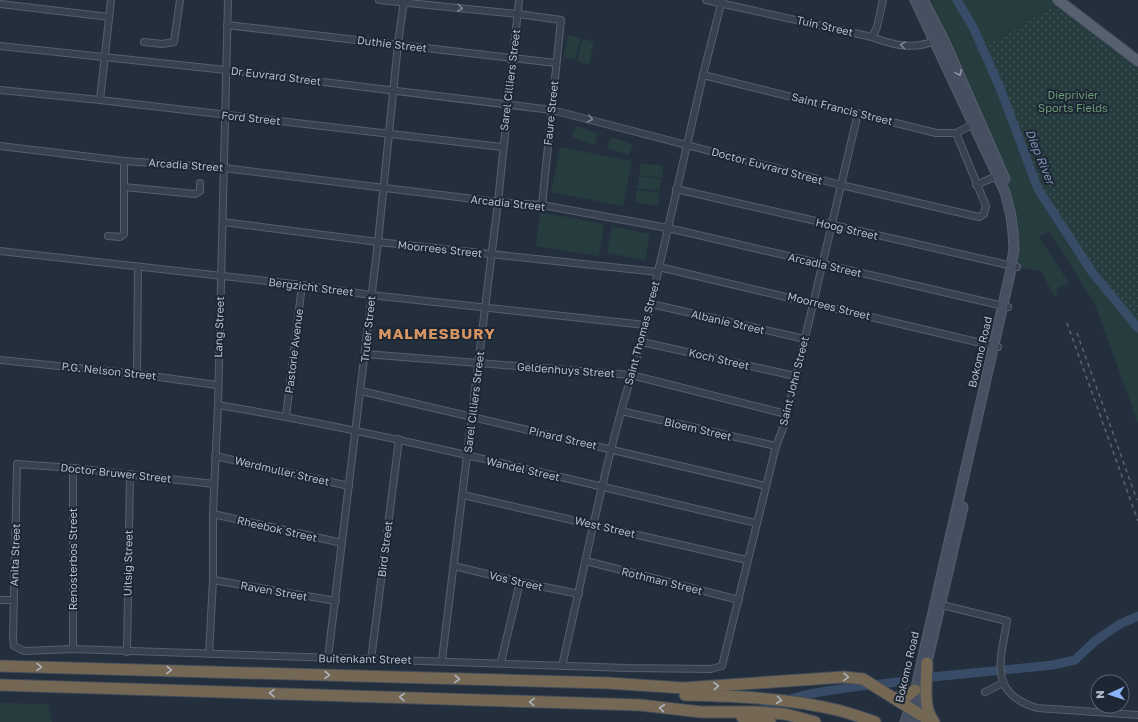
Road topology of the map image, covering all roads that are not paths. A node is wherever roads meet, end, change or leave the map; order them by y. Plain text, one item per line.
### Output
1 (111, 0) edge
2 (180, 0) edge
3 (228, 0) edge
4 (380, 0) edge
5 (519, 0) edge
6 (706, 0) edge
7 (883, 0) edge
8 (914, 0) edge
9 (923, 0) edge
10 (1058, 0) edge
11 (404, 1) edge
12 (722, 1) edge
13 (0, 4) edge
14 (518, 14) junction
15 (109, 17) junction
16 (227, 25) junction
17 (877, 27) junction
18 (872, 37) junction
19 (943, 38) junction
20 (934, 41) junction
21 (144, 42) dead end
22 (885, 42) junction
23 (398, 44) junction
24 (0, 46) edge
25 (104, 58) junction
26 (513, 58) junction
27 (1138, 62) edge
28 (556, 63) junction
29 (226, 70) junction
30 (703, 75) junction
31 (0, 90) edge
32 (394, 90) junction
33 (100, 100) junction
34 (508, 104) junction
35 (552, 110) junction
36 (858, 113) junction
37 (224, 115) junction
38 (977, 123) junction
39 (390, 133) junction
40 (956, 133) junction
41 (687, 145) junction
42 (0, 146) edge
43 (502, 147) junction
44 (124, 161) junction
45 (224, 168) junction
46 (1000, 175) junction
47 (200, 184) dead end
48 (976, 184) junction
49 (841, 185) junction
50 (124, 187) junction
51 (384, 188) junction
52 (676, 189) junction
53 (498, 202) junction
54 (542, 205) junction
55 (223, 222) junction
56 (831, 226) junction
57 (668, 228) junction
58 (108, 236) dead end
59 (378, 242) junction
60 (0, 251) edge
61 (490, 255) junction
62 (823, 264) junction
63 (138, 267) junction
64 (1014, 267) junction
65 (659, 270) junction
66 (220, 277) junction
67 (302, 285) junction
68 (371, 295) junction
69 (814, 302) junction
70 (651, 304) junction
71 (1005, 306) junction
72 (484, 308) junction
73 (645, 325) junction
74 (804, 339) junction
75 (642, 342) junction
76 (996, 347) junction
77 (365, 354) junction
78 (0, 360) edge
79 (479, 364) junction
80 (137, 374) junction
81 (631, 376) junction
82 (795, 376) junction
83 (218, 385) junction
84 (361, 391) junction
85 (218, 405) junction
86 (621, 411) junction
87 (786, 414) junction
88 (286, 416) junction
89 (472, 418) junction
90 (356, 430) junction
91 (399, 439) junction
92 (776, 446) junction
93 (612, 449) junction
94 (215, 456) junction
95 (467, 456) junction
96 (17, 464) joint
97 (73, 468) junction
98 (130, 474) junction
99 (214, 484) junction
100 (349, 486) junction
101 (766, 486) junction
102 (603, 488) junction
103 (463, 495) junction
104 (213, 514) junction
105 (756, 523) junction
106 (594, 524) junction
107 (342, 543) junction
108 (747, 560) junction
109 (586, 561) junction
110 (454, 566) junction
111 (213, 580) junction
112 (520, 582) junction
113 (579, 594) junction
114 (0, 600) edge
115 (14, 600) junction
116 (739, 600) junction
117 (336, 601) junction
118 (938, 604) junction
119 (14, 646) joint
120 (73, 649) junction
121 (127, 652) junction
122 (208, 654) junction
123 (328, 658) junction
124 (371, 660) junction
125 (442, 660) junction
126 (501, 662) junction
127 (927, 663) junction
128 (0, 666) edge
129 (562, 666) junction
130 (717, 668) joint
131 (1003, 683) junction
132 (607, 684) junction
133 (0, 685) edge
134 (915, 690) junction
135 (985, 692) dead end
136 (890, 695) junction
137 (718, 712) junction
138 (914, 714) edge
139 (1138, 715) edge
140 (770, 722) edge
141 (815, 722) edge
142 (875, 722) edge
143 (905, 722) edge
144 (933, 722) edge

1 - 15 street
2 - 21 street
3 - 16 street, Lang Street
4 - 11 street
5 - 14 street, Sarel Cilliers Street
6 - 12 street, Tuin Street
7 - 17 street
8 - 20 main road, Bokomo Road
9 - 19 main road, Bokomo Road
10 - 27 main road
11 -> 14 street
11 - 23 street, Truter Street
12 - 18 street, Tuin Street
12 - 30 street, Saint Thomas Street
13 - 15 street
14 - 26 street, Sarel Cilliers Street
14 - 28 street, Faure Street
15 - 25 street
16 - 23 street, Duthie Street
16 - 29 street, Lang Street
17 - 18 street
17 - 22 street
18 - 22 street, Tuin Street
19 - 20 street, Tuin Street
19 -> 38 main road, Bokomo Road
20 -> 22 street, Tuin Street
20 - 38 main road, Bokomo Road
23 - 26 street, Duthie Street
23 - 32 street, Truter Street
24 - 25 street, Dr Euvrard Street
25 - 29 street, Dr Euvrard Street
25 - 33 street
26 - 28 street, Duthie Street
26 - 34 street, Sarel Cilliers Street
28 - 35 street, Faure Street
29 - 32 street, Dr Euvrard Street
29 - 37 street, Lang Street
30 - 36 street, Saint Francis Street
30 - 41 street, Saint Thomas Street
31 - 33 street, Ford Street
32 - 34 street, Dr Euvrard Street
32 - 39 street, Truter Street
33 - 37 street, Ford Street
34 - 35 street, Dr Euvrard Street
34 - 43 street, Sarel Cilliers Street
35 -> 41 street, Doctor Euvrard Street
35 - 54 street, Faure Street
36 - 40 street, Saint Francis Street
36 - 49 street, Saint John Street
37 - 39 street, Ford Street
37 - 45 street, Lang Street
38 - 40 street, Saint Francis Street
38 - 46 main road, Bokomo Road
39 - 43 street, Ford Street
39 - 51 street, Truter Street
40 - 48 street
41 - 49 street, Doctor Euvrard Street
41 - 52 street, Saint Thomas Street
42 - 44 street, Arcadia Street
43 - 53 street, Sarel Cilliers Street
44 - 45 street, Arcadia Street
44 - 50 street
45 - 51 street, Arcadia Street
45 - 55 street, Lang Street
46 - 48 street
46 - 64 main road, Bokomo Road
47 - 50 street
48 - 49 street, Doctor Euvrard Street
49 - 56 street, Saint John Street
50 - 58 street
51 - 53 street, Arcadia Street
51 - 59 street, Truter Street
52 - 56 street, Hoog Street
52 - 57 street, Saint Thomas Street
53 - 54 street, Arcadia Street
53 - 61 street, Sarel Cilliers Street
54 - 57 street, Arcadia Street
55 - 59 street, Moorrees Street
55 - 66 street, Lang Street
56 - 62 street, Saint John Street
56 - 64 street, Hoog Street
57 - 62 street, Arcadia Street
57 - 65 street, Saint Thomas Street
59 - 61 street, Moorrees Street
59 - 68 street, Truter Street
60 - 63 street, Bergzicht Street
61 - 65 street, Moorrees Street
61 - 72 street, Sarel Cilliers Street
62 - 69 street, Saint John Street
62 - 71 street, Arcadia Street
63 - 66 street, Bergzicht Street
63 - 80 street
64 - 71 main road, Bokomo Road
65 - 69 street, Moorrees Street
65 - 70 street, Saint Thomas Street
66 - 67 street, Bergzicht Street
66 - 83 street, Lang Street
67 - 68 street, Bergzicht Street
67 - 88 street, Pastorie Avenue
68 - 72 street, Bergzicht Street
68 - 77 street, Truter Street
69 - 74 street, Saint John Street
69 - 76 street, Moorrees Street
70 - 73 street, Saint Thomas Street
70 - 74 street, Albanie Street
71 - 76 main road, Bokomo Road
72 - 73 street, Bergzicht Street
72 - 79 street, Sarel Cilliers Street
73 - 75 street, Saint Thomas Street
74 - 82 street, Saint John Street
75 - 81 street, Saint Thomas Street
75 - 82 street, Koch Street
76 - 118 main road, Bokomo Road
77 - 79 street, Geldenhuys Street
77 - 84 street, Truter Street
78 - 80 street, P.G. Nelson Street
79 - 81 street, Geldenhuys Street
79 - 89 street, Sarel Cilliers Street
80 - 83 street, P.G. Nelson Street
81 - 86 street, Saint Thomas Street
81 - 87 street, Geldenhuys Street
82 - 87 street, Saint John Street
83 - 85 street, Lang Street
84 - 89 street, Pinard Street
84 - 90 street, Truter Street
85 - 88 street, Wandel Street
85 - 94 street, Lang Street
86 - 92 street, Bloem Street
86 - 93 street, Saint Thomas Street
87 - 92 street, Saint John Street
88 - 90 street, Wandel Street
89 - 93 street, Pinard Street
89 - 95 street, Sarel Cilliers Street
90 - 91 street, Wandel Street
90 - 100 street, Truter Street
91 - 95 street, Wandel Street
91 - 124 street, Bird Street
92 - 101 street, Saint John Street
93 - 101 street, Pinard Street
93 - 102 street, Saint Thomas Street
94 - 99 street, Lang Street
94 - 100 street, Werdmuller Street
95 - 102 street, Wandel Street
95 - 103 street, Sarel Cilliers Street
96 - 97 street, Doctor Bruwer Street
96 - 115 street, Anita Street
97 - 98 street, Doctor Bruwer Street
97 - 120 street, Renosterbos Street
98 - 99 street, Doctor Bruwer Street
98 - 121 street, Uitsig Street
99 - 104 street, Lang Street
100 - 107 street, Truter Street
101 - 105 street, Saint John Street
102 - 105 street, Wandel Street
102 - 106 street, Saint Thomas Street
103 - 106 street, West Street
103 - 110 street, Sarel Cilliers Street
104 - 107 street, Rheebok Street
104 - 111 street, Lang Street
105 - 108 street, Saint John Street
106 - 108 street, West Street
106 - 109 street, Saint Thomas Street
107 - 117 street, Truter Street
108 - 116 street, Saint John Street
109 - 113 street, Saint Thomas Street
109 - 116 street, Rothman Street
110 - 112 street, Vos Street
110 - 125 street, Sarel Cilliers Street
111 - 117 street, Raven Street
111 - 122 street, Lang Street
112 - 113 street, Vos Street
112 - 126 street
113 - 129 street, Saint Thomas Street
114 - 115 street
115 - 119 street, Anita Street
116 - 130 street, Saint John Street
117 - 123 street, Truter Street
118 - 127 main road, Bokomo Road
118 - 131 street
118 - 134 main road, Bokomo Road
119 - 120 street, Buitenkant Street
120 - 121 street, Buitenkant Street
121 - 122 street, Buitenkant Street
122 - 123 street, Buitenkant Street
123 - 124 street, Buitenkant Street
124 - 125 street, Buitenkant Street
125 - 126 street, Buitenkant Street
126 - 129 street, Buitenkant Street
127 - 138 main road, Bokomo Road
127 - 144 highway
128 -> 132 highway
129 - 130 street, Buitenkant Street
131 - 135 street
131 - 139 street
132 -> 136 highway
132 -> 142 highway
137 -> 133 highway
134 - 136 highway
134 - 138 main road, Bokomo Road
136 - 138 highway
137 - 140 highway
137 - 141 highway
138 - 143 main road, Bokomo Road
138 - 144 highway

